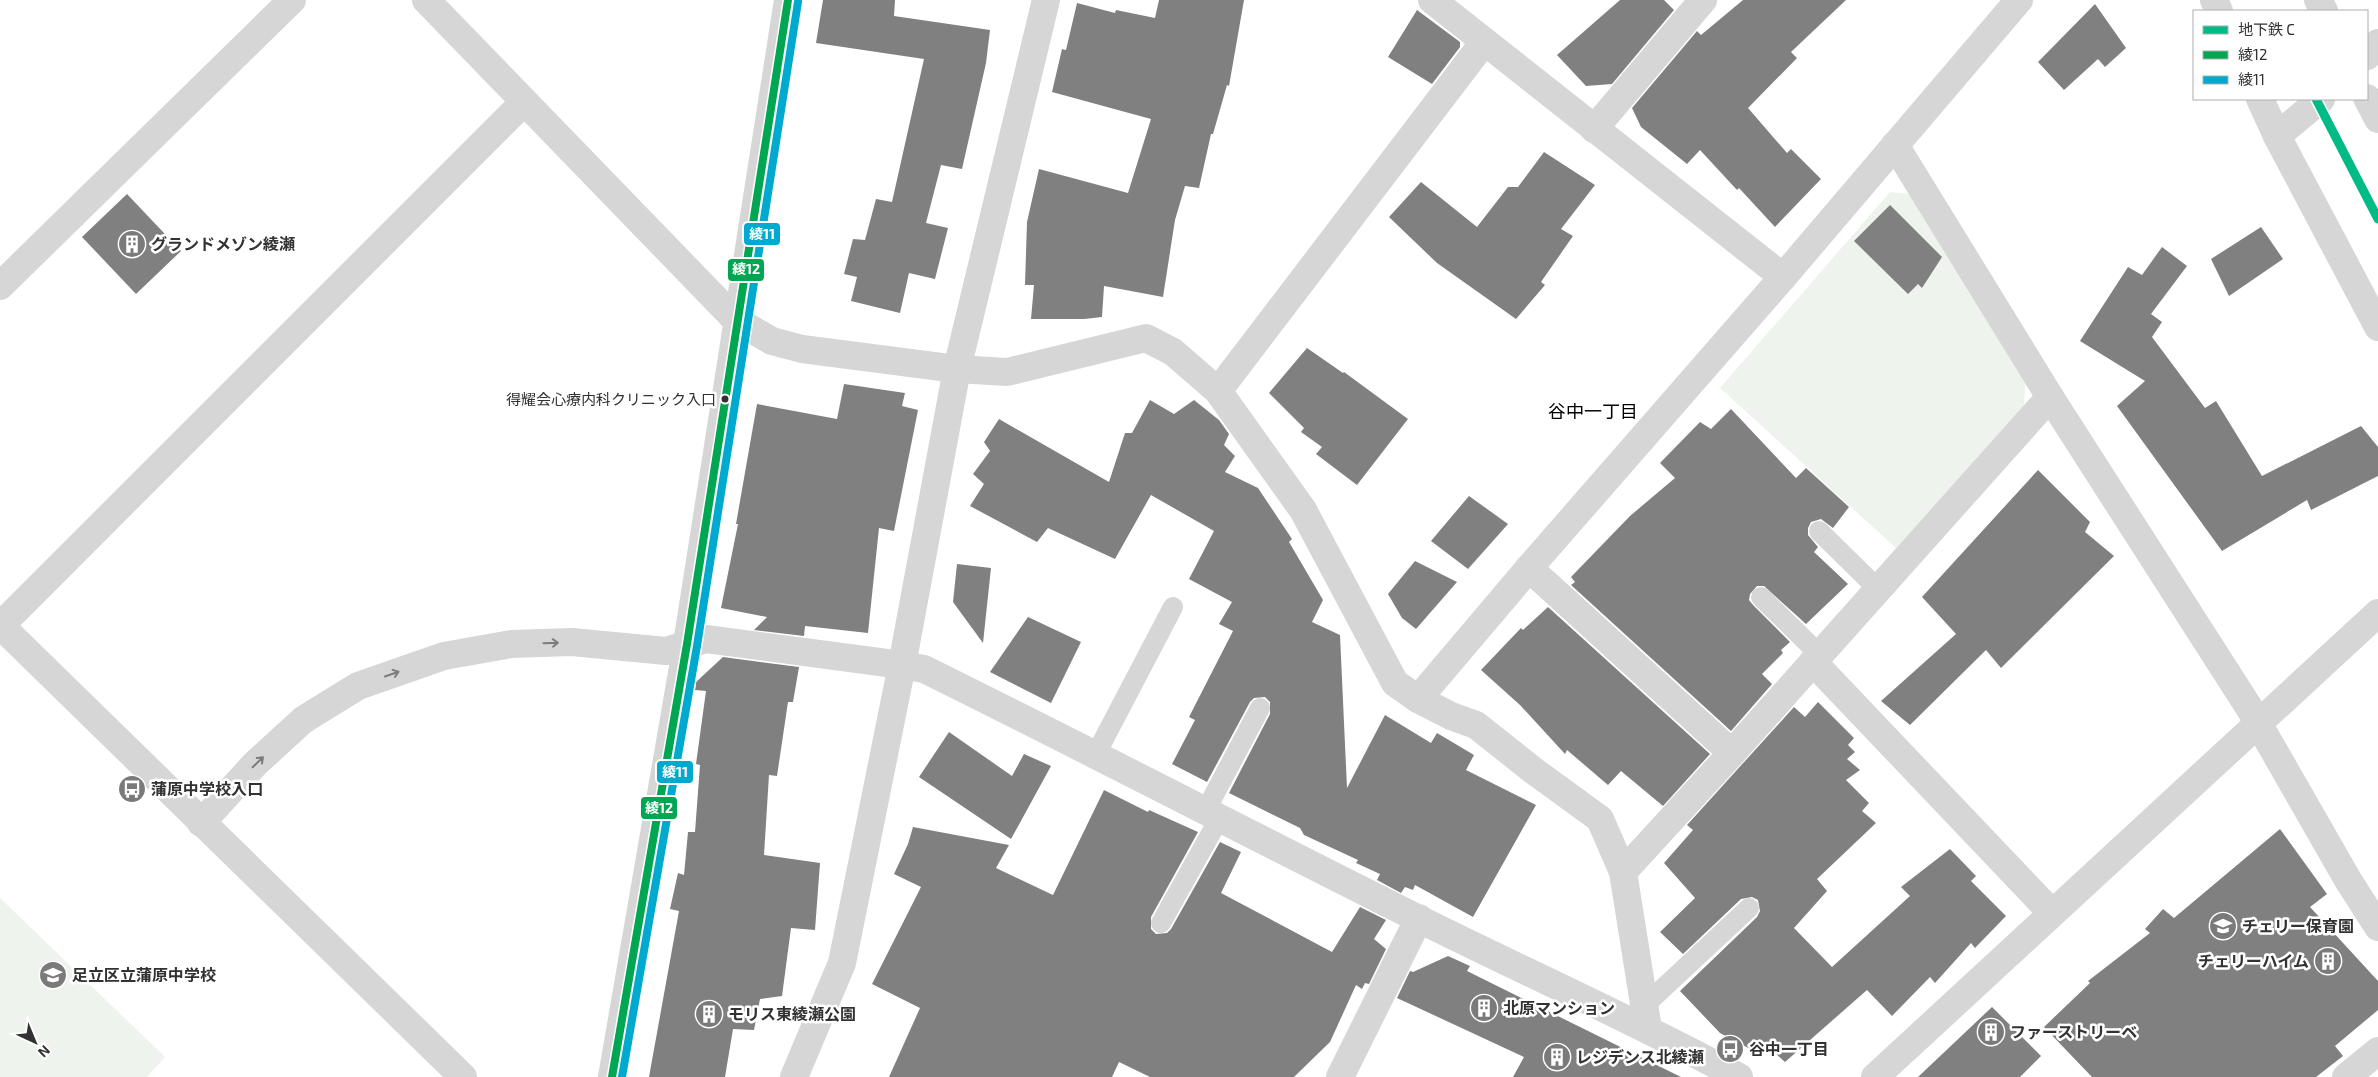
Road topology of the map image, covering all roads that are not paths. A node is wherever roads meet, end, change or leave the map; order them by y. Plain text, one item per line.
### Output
1 (292, 0) edge
2 (426, 0) edge
3 (788, 0) edge
4 (1046, 0) edge
5 (1432, 0) edge
6 (2015, 1) edge
7 (1699, 2) edge
8 (1484, 42) junction
9 (2378, 44) edge
10 (2368, 55) edge
11 (2260, 100) edge
12 (2320, 100) edge
13 (2368, 100) edge
14 (524, 102) junction
15 (2378, 119) edge
16 (1594, 129) junction
17 (2277, 136) junction
18 (1896, 145) junction
19 (1783, 277) junction
20 (0, 286) edge
21 (737, 321) junction
22 (2378, 327) edge
23 (957, 369) junction
24 (1218, 391) junction
25 (2050, 397) junction
26 (1819, 531) dead end
27 (1529, 568) junction
28 (1878, 589) junction
29 (1761, 597) dead end
30 (1173, 607) dead end
31 (2378, 613) edge
32 (0, 626) edge
33 (687, 644) junction
34 (1817, 659) junction
35 (902, 665) junction
36 (1418, 699) junction
37 (1260, 708) dead end
38 (2258, 722) junction
39 (1732, 753) junction
40 (1096, 754) junction
41 (1213, 814) junction
42 (200, 823) junction
43 (1623, 872) junction
44 (1749, 908) dead end
45 (2052, 913) junction
46 (1418, 918) junction
47 (1161, 923) dead end
48 (2378, 927) edge
49 (1646, 1018) junction
50 (2378, 1051) edge
51 (463, 1077) edge
52 (612, 1077) edge
53 (794, 1077) edge
54 (1340, 1077) edge
55 (1739, 1077) edge
56 (1875, 1077) edge
57 (2346, 1077) edge

1 - 20 street
2 - 14 street
3 - 21 street
4 - 23 street
5 - 8 street
6 - 18 street
7 - 16 street
8 - 16 street
8 - 24 street
9 - 10 street
11 - 17 street
12 - 17 street
13 - 15 street
14 - 21 street
14 - 32 street
16 - 19 street
17 - 22 street
18 - 19 street
18 - 25 street
19 - 27 street
21 - 23 street
21 - 33 street
23 - 24 street
23 - 35 street
24 - 36 street
25 - 28 street
25 - 38 street
26 - 28 lane
27 - 36 street
27 - 39 street
28 - 34 street
29 - 34 lane
30 - 40 lane
31 - 38 street
32 - 42 street
33 - 35 street
42 -> 33 street
33 - 52 street
34 - 39 street
34 - 45 street
35 - 40 street
35 - 53 street
36 - 43 street
37 - 41 lane
38 - 45 street
38 - 48 street
39 - 43 street
40 - 41 street
41 - 46 street
41 - 47 lane
42 - 51 street
43 - 49 street
44 - 49 lane
45 - 56 street
46 - 49 street
46 - 54 street
49 - 55 street
50 - 57 street

